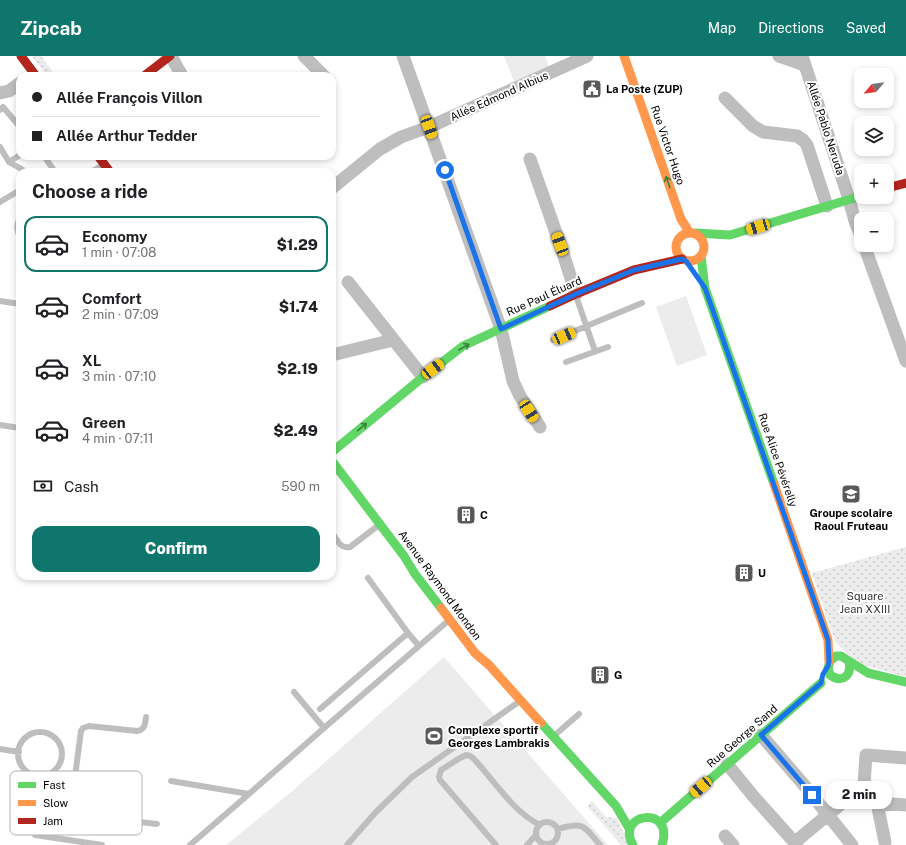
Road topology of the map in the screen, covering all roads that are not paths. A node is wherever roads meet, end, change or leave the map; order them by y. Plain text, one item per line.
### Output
1 (21, 56) edge
2 (170, 56) edge
3 (304, 56) edge
4 (404, 56) edge
5 (586, 56) edge
6 (624, 56) edge
7 (779, 56) edge
8 (804, 61) edge
9 (31, 72) edge
10 (149, 72) edge
11 (180, 72) edge
12 (320, 72) edge
13 (16, 86) edge
14 (0, 93) edge
15 (725, 98) dead end
16 (0, 110) edge
17 (16, 122) edge
18 (429, 127) junction
19 (0, 148) edge
20 (16, 158) edge
21 (530, 159) dead end
22 (101, 160) edge
23 (9, 162) junction
24 (104, 164) junction
25 (20, 168) edge
26 (98, 168) edge
27 (107, 168) edge
28 (906, 182) edge
29 (336, 185) edge
30 (894, 186) edge
31 (16, 192) edge
32 (854, 195) edge
33 (854, 198) edge
34 (0, 202) edge
35 (827, 206) junction
36 (692, 233) junction
37 (730, 235) junction
38 (867, 252) edge
39 (702, 254) junction
40 (684, 260) junction
41 (348, 282) dead end
42 (705, 288) junction
43 (576, 294) junction
44 (0, 301) edge
45 (16, 303) edge
46 (642, 303) dead end
47 (586, 326) junction
48 (501, 329) junction
49 (901, 330) edge
50 (393, 340) junction
51 (553, 340) dead end
52 (608, 347) dead end
53 (595, 351) junction
54 (336, 354) edge
55 (906, 361) edge
56 (566, 362) dead end
57 (423, 377) junction
58 (0, 425) edge
59 (16, 427) edge
60 (540, 427) dead end
61 (336, 449) edge
62 (336, 466) edge
63 (380, 524) junction
64 (336, 538) edge
65 (368, 578) dead end
66 (449, 620) junction
67 (408, 633) junction
68 (828, 640) junction
69 (419, 646) junction
70 (845, 658) junction
71 (828, 664) junction
72 (868, 672) junction
73 (842, 678) junction
74 (906, 682) edge
75 (821, 683) junction
76 (294, 692) dead end
77 (521, 700) junction
78 (320, 709) dead end
79 (579, 714) dead end
80 (146, 717) dead end
81 (324, 728) junction
82 (761, 735) junction
83 (553, 736) junction
84 (0, 749) edge
85 (18, 752) junction
86 (906, 758) edge
87 (727, 764) junction
88 (27, 771) edge
89 (54, 771) edge
90 (75, 771) edge
91 (171, 781) dead end
92 (864, 785) junction
93 (248, 794) junction
94 (877, 803) junction
95 (906, 805) edge
96 (616, 806) junction
97 (828, 815) junction
98 (641, 818) junction
99 (142, 822) edge
100 (660, 823) junction
101 (157, 824) dead end
102 (540, 825) junction
103 (558, 829) junction
104 (630, 830) junction
105 (41, 835) edge
106 (536, 835) junction
107 (885, 842) dead end
108 (796, 844) edge
109 (102, 845) edge
110 (190, 845) edge
111 (347, 845) edge
112 (496, 845) edge
113 (527, 845) edge
114 (547, 845) edge
115 (600, 845) edge
116 (633, 845) edge
117 (662, 845) edge
118 (852, 845) edge

1 - 9 street
2 - 10 street
2 - 11 street
3 - 12 street
4 - 18 street
5 - 18 street, Allée Edmond Albius
36 -> 6 street, Rue Victor Hugo
7 - 8 street
8 - 32 street, Allée Pablo Neruda
13 - 14 street
15 - 35 street
16 - 17 lane
18 - 29 street, Allée Edmond Albius
18 - 48 street
19 - 23 lane
20 - 23 lane
21 - 43 street
22 - 24 street
23 - 25 lane
24 - 26 lane
24 - 27 street
28 - 30 street
31 - 34 lane
33 - 35 street
35 - 37 street
36 - 37 street
36 - 39 street
36 - 40 street
37 - 39 street
38 - 49 street
39 - 40 street
39 - 42 street, Rue Alice Pévérelly
40 - 42 street, Rue Alice Pévérelly
40 - 43 street, Rue Paul Éluard
41 - 50 street
42 - 68 street, Rue Alice Pévérelly
43 - 47 lane
43 - 48 street, Rue Paul Éluard
44 - 45 lane
46 - 47 lane
47 - 51 lane
47 - 53 lane
57 -> 48 street, Rue Paul Éluard
48 - 60 street
49 - 55 street
50 - 54 street
50 - 57 street
52 - 53 lane
53 - 56 lane
61 -> 57 street, Rue Paul Éluard
58 - 59 lane
62 - 63 street, Avenue Raymond Mondon
63 - 64 lane
63 - 66 street, Avenue Raymond Mondon
65 - 67 lane
66 - 69 lane
66 - 77 street, Avenue Raymond Mondon
67 - 69 lane
67 - 78 lane
68 - 70 street, Rue Alice Pévérelly
68 - 71 street, Rue Alice Pévérelly
69 - 81 lane
70 - 71 street
70 - 72 street
70 - 73 street
71 - 73 street
71 - 75 street
72 - 73 street
72 - 74 street
73 - 75 street
75 - 82 street, Rue George Sand
76 - 81 lane
77 - 83 street, Avenue Raymond Mondon
77 - 111 lane
79 - 83 lane
80 - 90 lane
81 - 93 lane
82 - 87 street, Rue George Sand
82 - 97 street
83 - 96 street, Avenue Raymond Mondon
84 - 85 lane
85 - 88 lane
85 - 89 lane
86 - 92 street
87 - 100 street, Rue George Sand
87 - 108 street
91 - 93 lane
92 - 94 street
92 - 97 street
93 - 110 lane
94 - 95 street
94 - 107 street
96 - 98 street, Avenue Raymond Mondon
96 - 104 street, Avenue Raymond Mondon
97 - 108 street
97 - 118 street
98 - 100 street, Avenue Raymond Mondon
98 - 104 street
99 - 101 lane
100 - 117 street
102 - 103 lane
102 - 106 lane
102 - 112 lane
103 - 114 lane
103 - 115 lane
104 - 116 street, Avenue Raymond Mondon
105 - 109 lane
106 - 113 lane
106 - 114 lane

